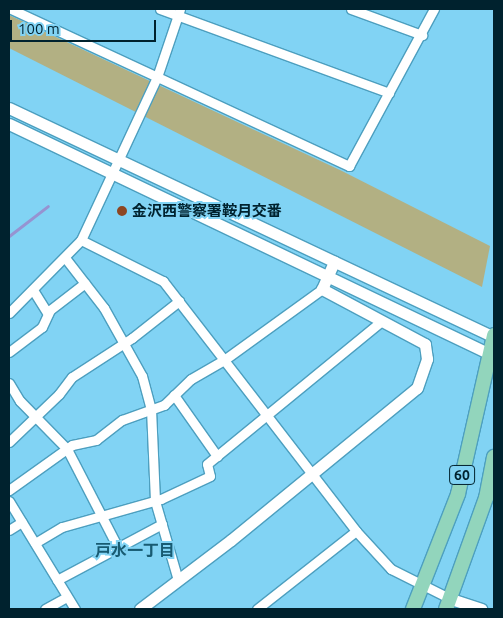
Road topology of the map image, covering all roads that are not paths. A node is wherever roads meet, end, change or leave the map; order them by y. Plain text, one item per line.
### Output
1 (11, 9) edge
2 (160, 9) edge
3 (351, 9) edge
4 (434, 9) edge
5 (179, 13) edge
6 (422, 35) junction
7 (157, 78) junction
8 (389, 93) junction
9 (9, 108) edge
10 (12, 129) edge
11 (119, 160) junction
12 (113, 174) junction
13 (81, 240) junction
14 (66, 259) junction
15 (334, 262) junction
16 (328, 275) junction
17 (85, 283) junction
18 (322, 289) junction
19 (33, 290) junction
20 (179, 301) junction
21 (9, 312) edge
22 (48, 314) junction
23 (382, 321) junction
24 (494, 337) edge
25 (124, 343) junction
26 (9, 352) edge
27 (492, 355) edge
28 (224, 360) junction
29 (9, 384) edge
30 (174, 395) junction
31 (151, 409) junction
32 (266, 416) junction
33 (35, 417) junction
34 (9, 442) edge
35 (67, 449) junction
36 (217, 456) junction
37 (494, 457) edge
38 (311, 473) junction
39 (9, 490) edge
40 (9, 501) edge
41 (155, 501) junction
42 (101, 515) junction
43 (22, 522) junction
44 (162, 524) junction
45 (9, 530) edge
46 (356, 531) junction
47 (35, 542) junction
48 (117, 546) junction
49 (57, 580) junction
50 (178, 580) junction
51 (424, 588) junction
52 (67, 597) junction
53 (448, 604) edge
54 (268, 606) edge
55 (46, 609) edge
56 (75, 609) edge
57 (140, 609) edge
58 (256, 609) edge
59 (413, 609) edge
60 (481, 609) edge

1 - 7 street
2 - 5 street
3 - 6 street
4 - 6 street
5 - 7 street
5 - 8 street
6 - 8 street
7 - 8 street
7 - 11 street
9 - 11 street
10 - 12 street
11 - 12 street
11 - 15 street
12 - 13 street
12 - 16 street
13 - 14 street
13 - 20 street
14 - 17 street
14 - 19 street
15 - 16 street
15 - 24 street
16 - 18 street
16 - 27 street
17 - 22 street
17 - 25 street
18 - 23 street
18 - 28 street
19 - 21 street
19 - 22 street
20 - 25 street
20 - 28 street
22 - 26 street
23 - 32 street
23 - 38 street
24 - 27 main road, 60
25 - 31 street
25 - 33 street
27 - 51 main road, 60
28 - 30 street
28 - 32 street
29 - 33 street
30 - 31 street
30 - 36 street
31 - 35 street
31 - 41 street
32 - 36 street
32 - 38 street
33 - 34 street
33 - 35 street
35 - 39 street
35 - 42 street
36 - 41 street
37 - 53 main road, 60
38 - 46 street
38 - 50 street
40 - 43 street
41 - 42 street
41 - 44 street
42 - 47 street
42 - 48 street
43 - 45 street
43 - 47 street
44 - 48 street
44 - 50 street
46 - 51 street
46 - 54 street
47 - 49 street
48 - 49 street
49 - 52 street
50 - 57 street
51 - 53 street
51 - 59 main road, 60
52 - 55 street
52 - 56 street
53 - 60 street
54 - 58 street

